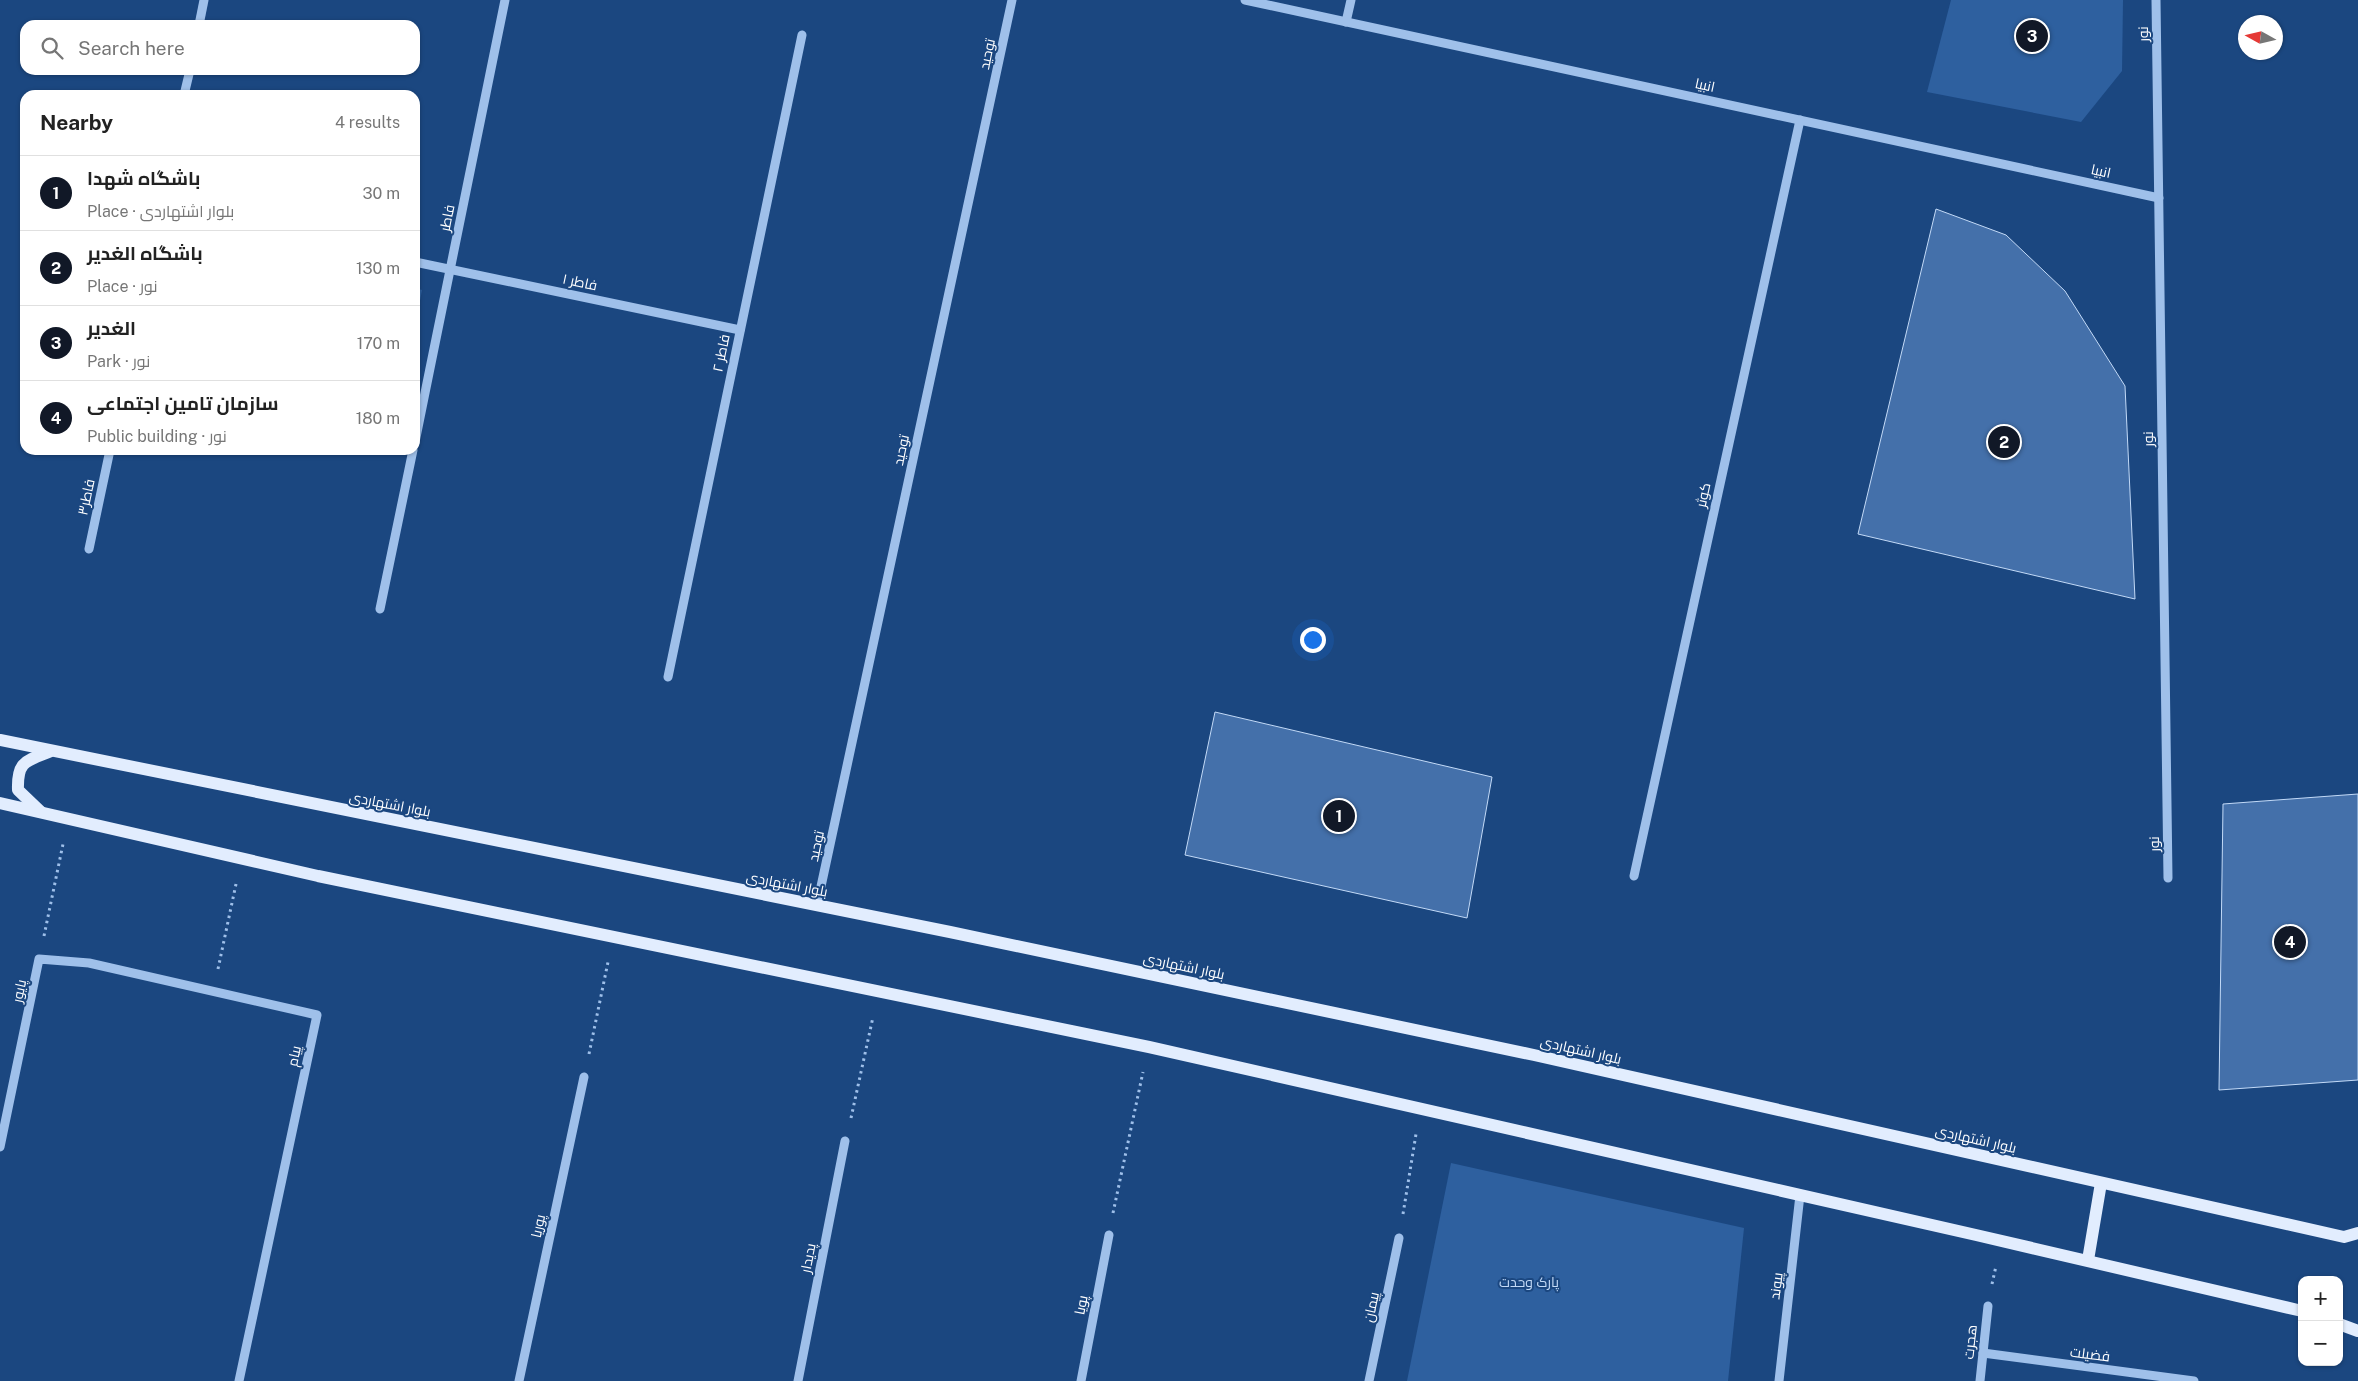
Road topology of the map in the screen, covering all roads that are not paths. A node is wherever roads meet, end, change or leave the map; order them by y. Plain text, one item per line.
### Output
1 (204, 0) edge
2 (505, 0) edge
3 (1012, 0) edge
4 (1245, 0) edge
5 (1351, 0) edge
6 (2156, 0) edge
7 (200, 20) edge
8 (1346, 22) junction
9 (802, 35) dead end
10 (189, 75) edge
11 (185, 90) edge
12 (1800, 120) junction
13 (2159, 198) junction
14 (420, 263) edge
15 (451, 269) junction
16 (740, 330) junction
17 (420, 418) edge
18 (109, 455) edge
19 (412, 455) edge
20 (89, 549) dead end
21 (380, 609) dead end
22 (668, 677) dead end
23 (0, 740) edge
24 (49, 752) junction
25 (0, 803) edge
26 (41, 812) junction
27 (1634, 876) dead end
28 (2168, 878) dead end
29 (818, 905) junction
30 (40, 959) joint
31 (584, 1077) road end
32 (846, 1141) road end
33 (0, 1147) edge
34 (2101, 1183) junction
35 (1800, 1195) junction
36 (2358, 1233) edge
37 (1108, 1235) road end
38 (1399, 1238) road end
39 (2088, 1260) junction
40 (1988, 1306) road end
41 (2298, 1310) edge
42 (2343, 1325) edge
43 (2358, 1331) edge
44 (1983, 1353) junction
45 (239, 1381) edge
46 (519, 1381) edge
47 (798, 1381) edge
48 (1081, 1381) edge
49 (1369, 1381) edge
50 (1779, 1381) edge
51 (1980, 1381) edge
52 (2194, 1381) edge

1 - 7 street
2 - 15 street, فاطر
3 - 29 street, توحید
4 - 8 street, انبیا
5 - 8 street
6 - 13 street, نور
8 - 12 street, انبیا
9 - 16 street, فاطر ۲
10 - 11 street
12 - 13 street, انبیا
12 - 27 street, کوثر
13 - 28 street, نور
14 - 15 street, فاطر ۱
15 - 16 street, فاطر ۱
15 - 17 street, فاطر
16 - 22 street, فاطر ۲
18 - 20 street, فاطر۳
19 - 21 street
23 - 24 main road, بلوار اشتهاردی
24 - 26 main road
24 - 29 main road, بلوار اشتهاردی
25 - 26 main road
26 - 35 main road
29 - 34 main road, بلوار اشتهاردی
30 - 33 street, پایور
30 - 45 street, پیام
31 - 46 street, پوریا
32 - 47 street, پدیدار
34 - 36 main road, بلوار اشتهاردی
34 - 39 main road
35 - 39 main road
35 - 50 street, پیوند
37 - 48 street, پویا
38 - 49 street, پیمان
39 - 41 main road
40 - 44 street, هجرت
42 - 43 main road
44 - 51 street, هجرت
44 - 52 street, فضیلت

